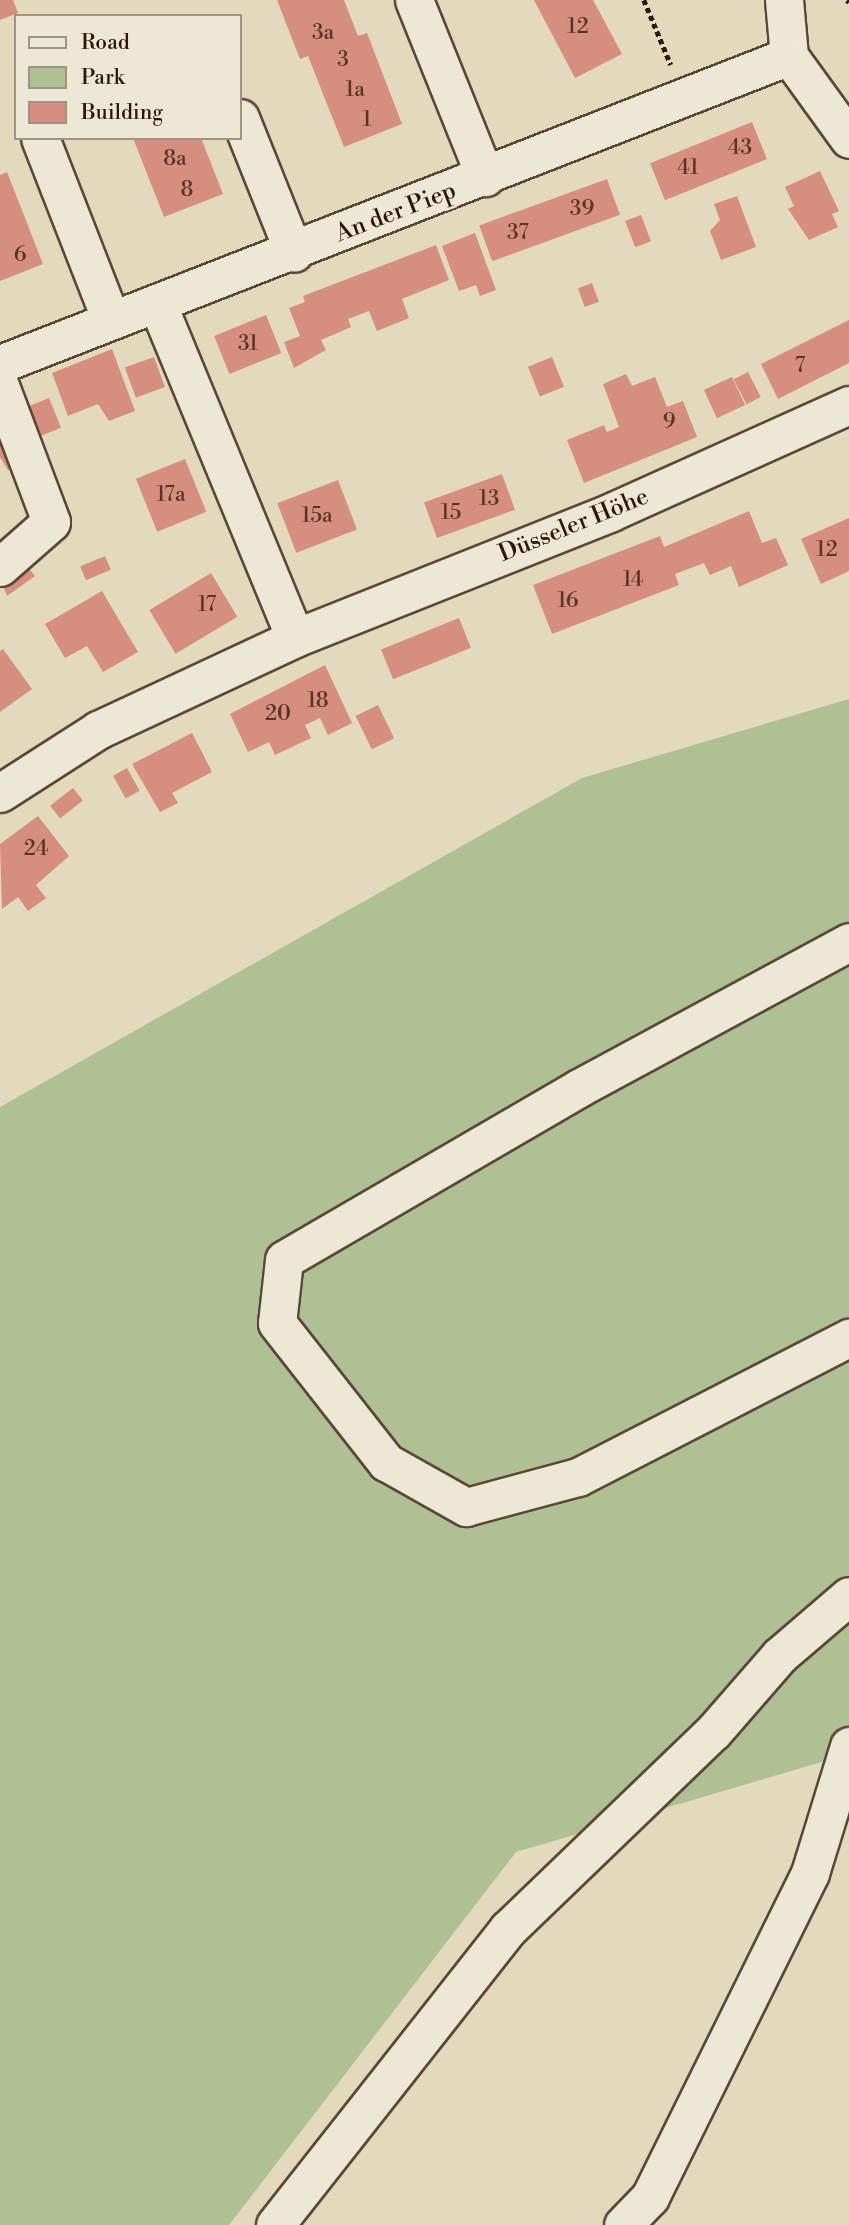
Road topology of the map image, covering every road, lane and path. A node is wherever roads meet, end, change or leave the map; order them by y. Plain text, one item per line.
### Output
1 (414, 0) edge
2 (644, 0) edge
3 (784, 0) edge
4 (789, 56) junction
5 (684, 99) junction
6 (242, 123) edge
7 (849, 139) edge
8 (41, 140) edge
9 (485, 177) junction
10 (294, 253) junction
11 (158, 303) junction
12 (111, 320) junction
13 (0, 364) edge
14 (0, 386) edge
15 (849, 405) edge
16 (0, 567) edge
17 (295, 638) junction
18 (0, 793) edge
19 (849, 943) edge
20 (849, 1338) edge
21 (849, 1595) edge
22 (849, 1746) edge
23 (275, 2225) edge
24 (623, 2225) edge

1 - 9 street
2 - 5 path
3 - 4 street
4 - 5 street, An der Piep
4 - 7 street
5 - 9 street, An der Piep
6 - 10 street
8 - 12 street
9 - 10 street, An der Piep
10 - 11 street, An der Piep
11 - 12 street, An der Piep
11 - 17 street
12 - 13 street, An der Piep
14 - 16 street
15 - 17 street, Düsseler Höhe
17 - 18 street, Düsseler Höhe
19 - 20 street
21 - 23 street
22 - 24 street

